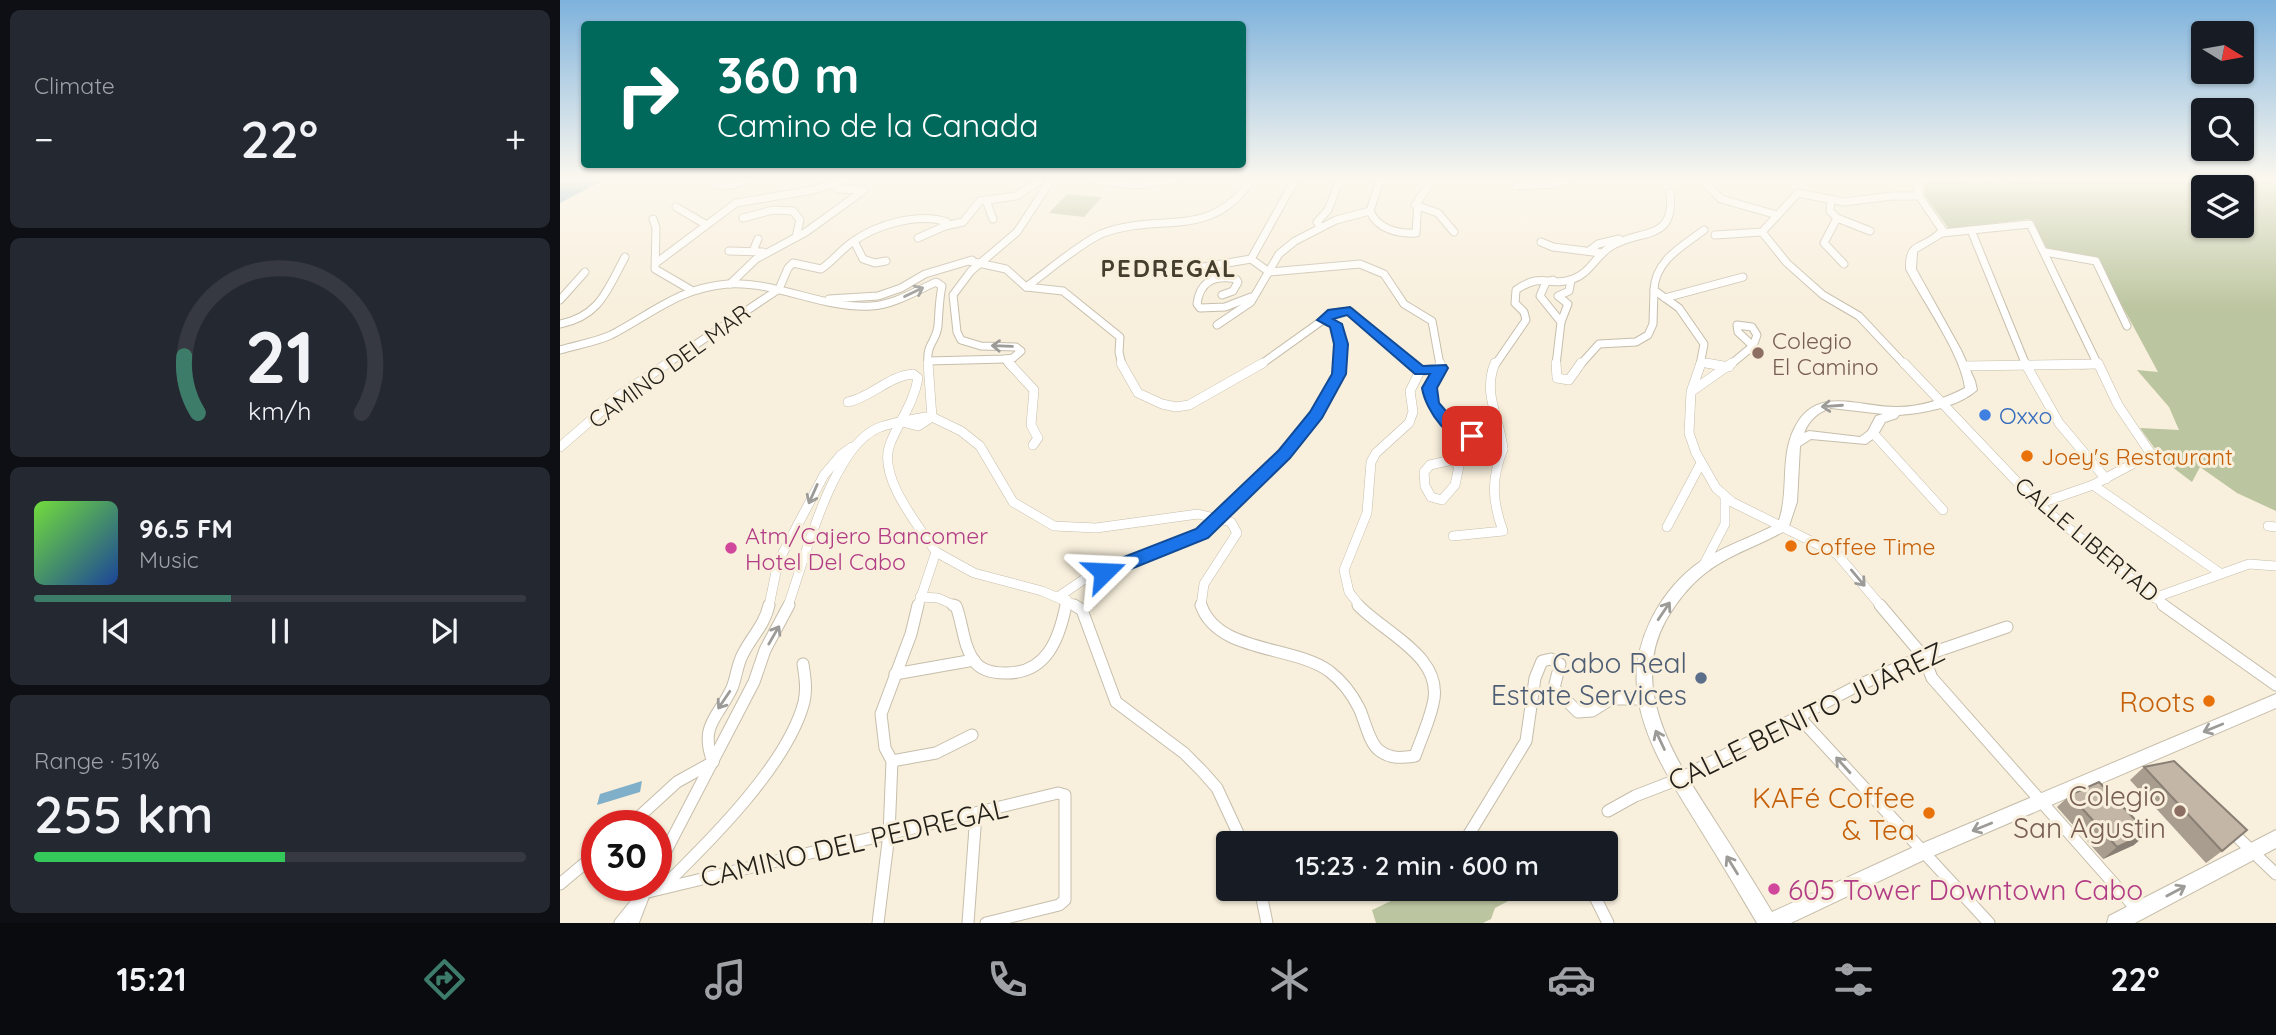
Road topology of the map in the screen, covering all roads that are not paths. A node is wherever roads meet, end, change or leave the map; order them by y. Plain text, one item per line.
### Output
1 (654, 223) edge
2 (799, 223) edge
3 (816, 223) edge
4 (901, 223) edge
5 (946, 223) edge
6 (964, 223) edge
7 (1024, 223) edge
8 (1138, 223) edge
9 (1271, 223) edge
10 (1318, 223) edge
11 (1332, 223) edge
12 (1379, 223) edge
13 (1417, 223) edge
14 (1449, 223) edge
15 (1666, 223) edge
16 (1770, 223) edge
17 (1835, 223) edge
18 (1850, 223) edge
19 (1940, 223) edge
20 (2027, 223) edge
21 (2028, 223) edge
22 (705, 224) edge
23 (945, 226) junction
24 (1320, 227) junction
25 (1704, 230) dead end
26 (1971, 230) junction
27 (1870, 231) dead end
28 (1454, 232) dead end
29 (1762, 232) junction
30 (1942, 233) junction
31 (1715, 235) dead end
32 (796, 237) junction
33 (918, 238) dead end
34 (758, 239) dead end
35 (1629, 240) junction
36 (855, 241) junction
37 (1541, 242) dead end
38 (729, 251) dead end
39 (753, 251) junction
40 (1589, 251) junction
41 (764, 252) junction
42 (2045, 252) junction
43 (1601, 253) junction
44 (990, 256) junction
45 (625, 257) dead end
46 (1251, 259) junction
47 (886, 261) dead end
48 (969, 261) junction
49 (656, 263) junction
50 (1844, 264) dead end
51 (981, 265) junction
52 (585, 272) dead end
53 (1174, 272) dead end
54 (1269, 272) junction
55 (1743, 277) dead end
56 (1554, 280) junction
57 (1571, 280) junction
58 (730, 284) junction
59 (1026, 287) junction
60 (779, 289) junction
61 (691, 290) junction
62 (1654, 290) junction
63 (1259, 293) junction
64 (1222, 295) dead end
65 (824, 299) junction
66 (1665, 299) junction
67 (560, 300) edge
68 (849, 305) joint
69 (1323, 320) junction
70 (1561, 322) junction
71 (560, 324) edge
72 (1217, 325) dead end
73 (2127, 326) dead end
74 (1753, 346) dead end
75 (560, 350) edge
76 (1006, 359) junction
77 (928, 361) junction
78 (1701, 362) junction
79 (2098, 364) junction
80 (1964, 366) junction
81 (1729, 367) junction
82 (2027, 367) junction
83 (1441, 368) junction
84 (1420, 371) junction
85 (1691, 392) junction
86 (848, 402) dead end
87 (1942, 403) junction
88 (1902, 411) junction
89 (932, 417) junction
90 (902, 422) junction
91 (1452, 428) junction
92 (1873, 433) junction
93 (1796, 443) junction
94 (856, 444) junction
95 (1033, 445) dead end
96 (560, 447) edge
97 (1503, 449) junction
98 (1452, 460) junction
99 (1701, 463) junction
100 (2106, 479) junction
101 (2093, 485) junction
102 (1725, 497) junction
103 (2038, 504) junction
104 (1943, 510) dead end
105 (1214, 519) junction
106 (1783, 526) junction
107 (1667, 527) dead end
108 (1453, 536) dead end
109 (936, 552) junction
110 (2276, 566) edge
111 (1700, 570) junction
112 (2220, 573) junction
113 (920, 597) junction
114 (1063, 598) junction
115 (2154, 598) junction
116 (2007, 627) dead end
117 (1923, 656) junction
118 (974, 660) junction
119 (803, 664) dead end
120 (895, 674) junction
121 (2276, 685) edge
122 (1645, 699) junction
123 (2276, 701) edge
124 (1799, 717) junction
125 (972, 735) dead end
126 (892, 761) junction
127 (713, 762) junction
128 (1679, 779) junction
129 (2041, 803) junction
130 (646, 810) edge
131 (1608, 811) dead end
132 (976, 814) junction
133 (2225, 824) edge
134 (1237, 831) edge
135 (1471, 831) edge
136 (890, 834) junction
137 (2276, 839) edge
138 (672, 840) edge
139 (2252, 851) junction
140 (1922, 852) junction
141 (581, 866) edge
142 (2276, 874) edge
143 (672, 877) edge
144 (560, 884) edge
145 (672, 885) edge
146 (637, 901) edge
147 (641, 901) edge
148 (1263, 901) edge
149 (1597, 901) edge
150 (2138, 911) junction
151 (1016, 919) edge
152 (620, 923) edge
153 (633, 923) edge
154 (878, 923) edge
155 (968, 923) edge
156 (986, 923) edge
157 (1268, 923) edge
158 (1608, 923) edge
159 (1769, 923) edge
160 (1989, 923) edge
161 (2116, 923) edge

1 - 49 street
2 - 32 street
3 - 32 street
4 - 36 street
5 - 23 street
6 - 23 street
7 - 44 street
8 - 59 street
9 - 46 street
10 - 24 street
11 - 24 street
12 - 13 street
14 - 28 street
15 - 35 street
16 - 29 street
17 - 50 street
18 - 27 street
19 - 30 street
20 - 26 street
21 - 42 street
22 - 49 street
23 - 33 street
24 - 54 street
25 - 62 street
26 - 30 street
26 - 82 street
29 - 31 street
29 - 87 street, CALLE LIBERTAD
30 - 80 street
32 - 41 street
34 - 39 street
35 - 40 street
35 - 43 street
36 - 47 street
36 - 60 street
37 - 40 street
38 - 39 street
39 - 41 street
40 - 43 street
41 - 58 street
42 - 73 street
42 - 79 street
43 - 57 street
44 - 48 street
44 - 51 street
45 - 71 street
46 - 53 street
46 - 54 street
48 - 51 street
48 - 65 street
49 - 61 street
51 - 59 street
76 -> 51 street
52 - 67 street
54 - 63 street
54 - 83 street
55 - 66 street
56 - 57 street
56 - 70 street
56 - 97 street
57 - 70 street
58 - 60 street, CAMINO DEL MAR
58 - 61 street, CAMINO DEL MAR
59 - 69 street
60 - 65 street, CAMINO DEL MAR
60 - 96 street, CAMINO DEL MAR
61 - 75 street, CAMINO DEL MAR
62 - 66 street
62 - 70 street
63 - 64 street
63 - 72 street
65 - 68 street
66 - 78 street
68 -> 77 street
69 - 84 street
69 - 105 street
74 - 81 street
76 - 77 street
76 - 95 street
77 - 89 street
78 - 81 street
78 - 85 street
79 - 82 street
79 - 100 street
80 - 82 street
80 - 87 street
81 - 85 street
82 - 100 street
83 - 84 street
83 - 91 street
84 - 105 street
85 - 99 street
86 - 90 street
87 - 88 street
87 - 103 street, CALLE LIBERTAD
88 - 92 street
88 -> 93 street
89 - 90 street
89 - 105 street
90 - 94 street
90 - 109 street
91 - 97 street
91 - 98 street
92 - 93 street
92 - 104 street
93 - 106 street
127 -> 94 street
94 -> 127 street
97 - 108 street
98 - 98 street
99 - 102 street
99 - 107 street
100 - 101 street
101 - 103 street
101 - 112 street
102 - 106 street
102 - 111 street
103 - 115 street, CALLE LIBERTAD
105 - 114 street
106 - 111 street
106 -> 117 street
109 - 113 street
109 - 114 street
110 - 112 street
122 -> 111 street
112 - 115 street
113 - 118 street
113 - 120 street
114 - 118 street
114 - 134 street
115 - 121 street, CALLE LIBERTAD
116 - 117 street, CALLE BENITO JUÁREZ
117 - 124 street, CALLE BENITO JUÁREZ
117 - 129 street
118 - 120 street
119 - 143 street
120 - 126 street
128 -> 122 street
122 - 135 street
123 -> 129 main road
124 - 128 street, CALLE BENITO JUÁREZ
140 -> 124 street
125 - 126 street
126 - 136 street
127 - 130 street
127 - 138 street
128 - 131 street, CALLE BENITO JUÁREZ
159 -> 128 street
129 -> 140 main road
129 - 150 street
132 - 136 street, CAMINO DEL PEDREGAL
132 - 151 street, CAMINO DEL PEDREGAL
132 - 155 street
133 - 139 street
136 - 145 street, CAMINO DEL PEDREGAL
136 - 154 street
137 - 139 street
139 - 142 street
150 -> 139 street
140 - 159 main road
140 - 160 street
141 - 144 street
146 - 152 street
147 - 153 street
148 - 157 street
149 - 158 street
150 - 161 street
151 - 156 street

